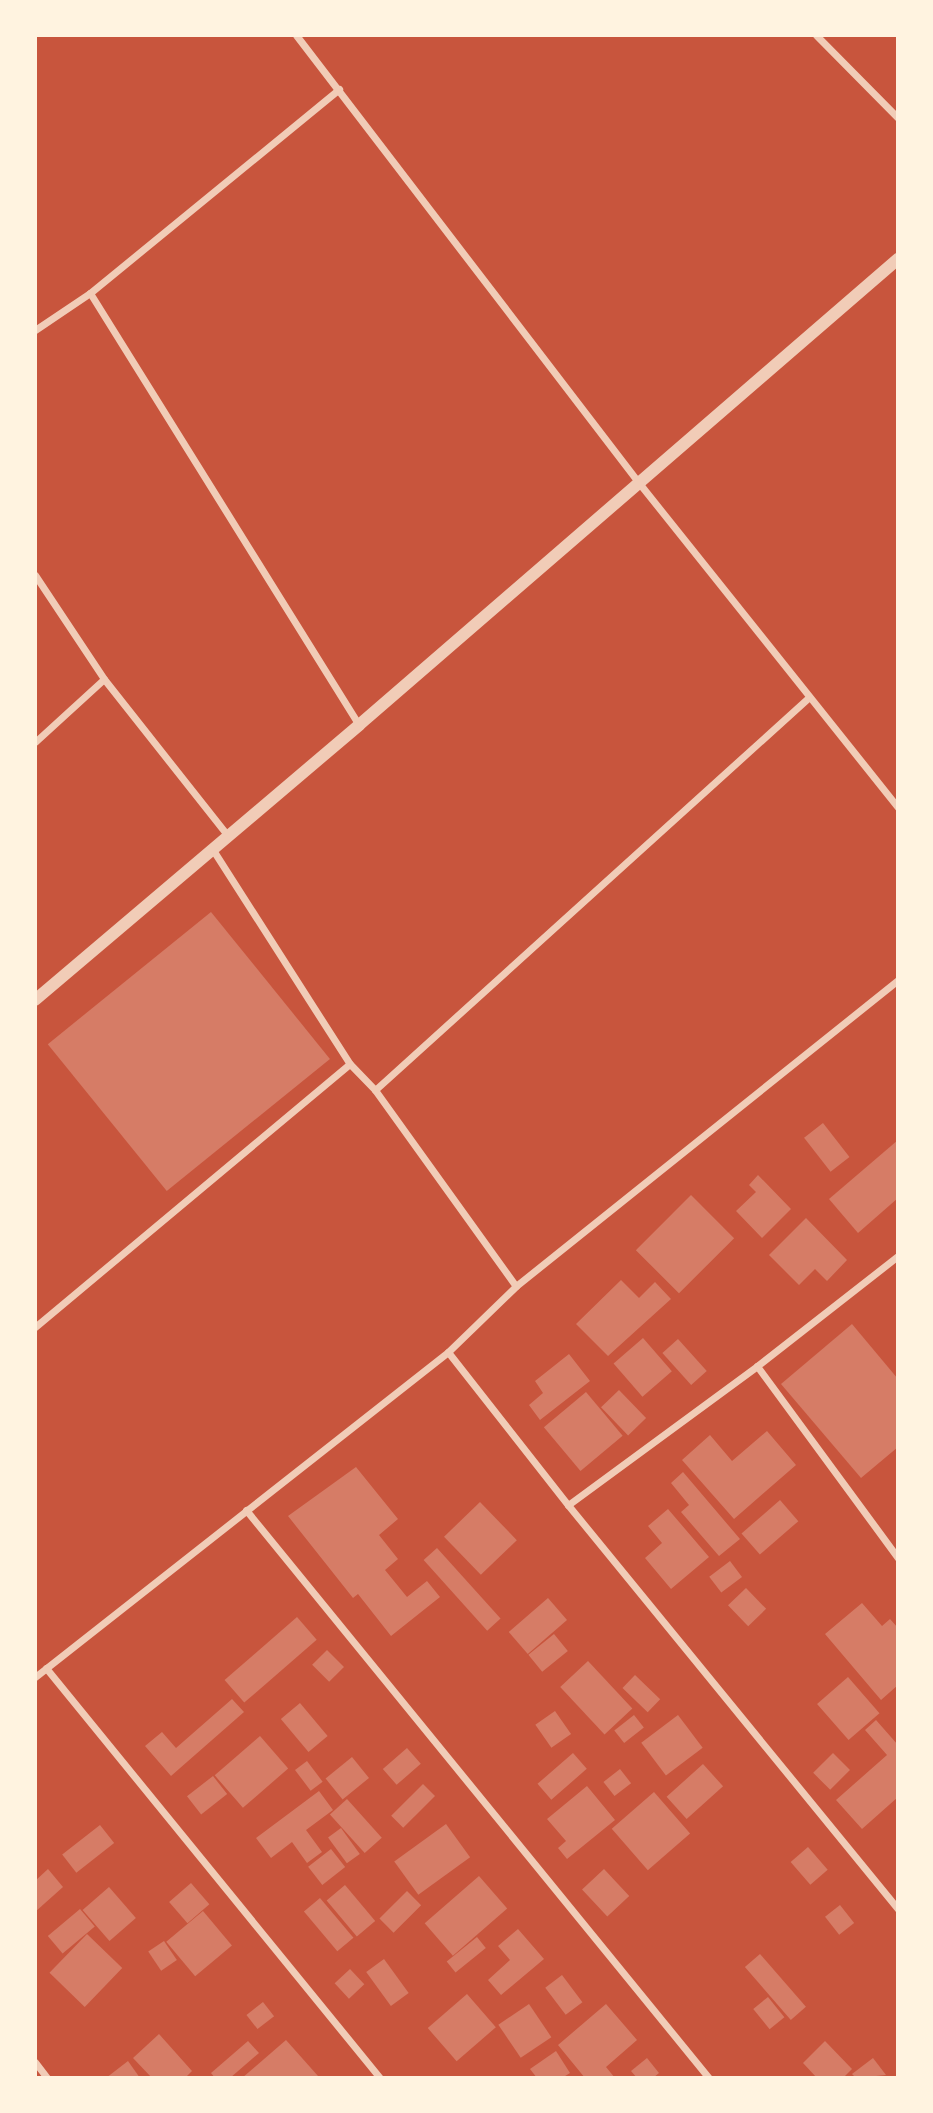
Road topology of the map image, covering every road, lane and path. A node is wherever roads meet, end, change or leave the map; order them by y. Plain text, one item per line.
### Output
1 (296, 35) edge
2 (816, 35) edge
3 (339, 89) junction
4 (898, 118) edge
5 (898, 259) edge
6 (90, 293) junction
7 (35, 330) edge
8 (639, 483) junction
9 (35, 575) edge
10 (104, 678) junction
11 (808, 698) junction
12 (359, 725) junction
13 (35, 742) edge
14 (898, 807) edge
15 (228, 836) junction
16 (214, 850) junction
17 (898, 980) edge
18 (35, 1000) edge
19 (350, 1064) junction
20 (375, 1090) junction
21 (898, 1255) edge
22 (516, 1286) junction
23 (35, 1327) edge
24 (448, 1352) junction
25 (757, 1366) junction
26 (568, 1505) junction
27 (246, 1510) junction
28 (898, 1558) edge
29 (46, 1668) junction
30 (35, 1677) edge
31 (898, 1909) edge
32 (35, 2062) edge
33 (47, 2078) edge
34 (380, 2078) edge
35 (709, 2078) edge

1 - 3 street
2 - 4 street
3 - 6 street
3 - 8 street
5 - 8 street
6 - 7 street
6 - 12 street
8 - 11 street
8 - 12 street
9 - 10 street
10 - 13 street
10 - 15 street
11 - 14 street
11 - 20 street
12 - 15 street
15 - 16 street
16 - 18 street
16 - 19 street
17 - 22 street
19 - 20 street
19 - 23 street
20 - 22 street
21 - 25 street
22 - 24 street
24 - 26 street
24 - 27 street
25 - 26 street
25 - 28 street
26 - 31 street
27 - 29 street
27 - 35 street
29 - 30 street
29 - 34 street
32 - 33 street

